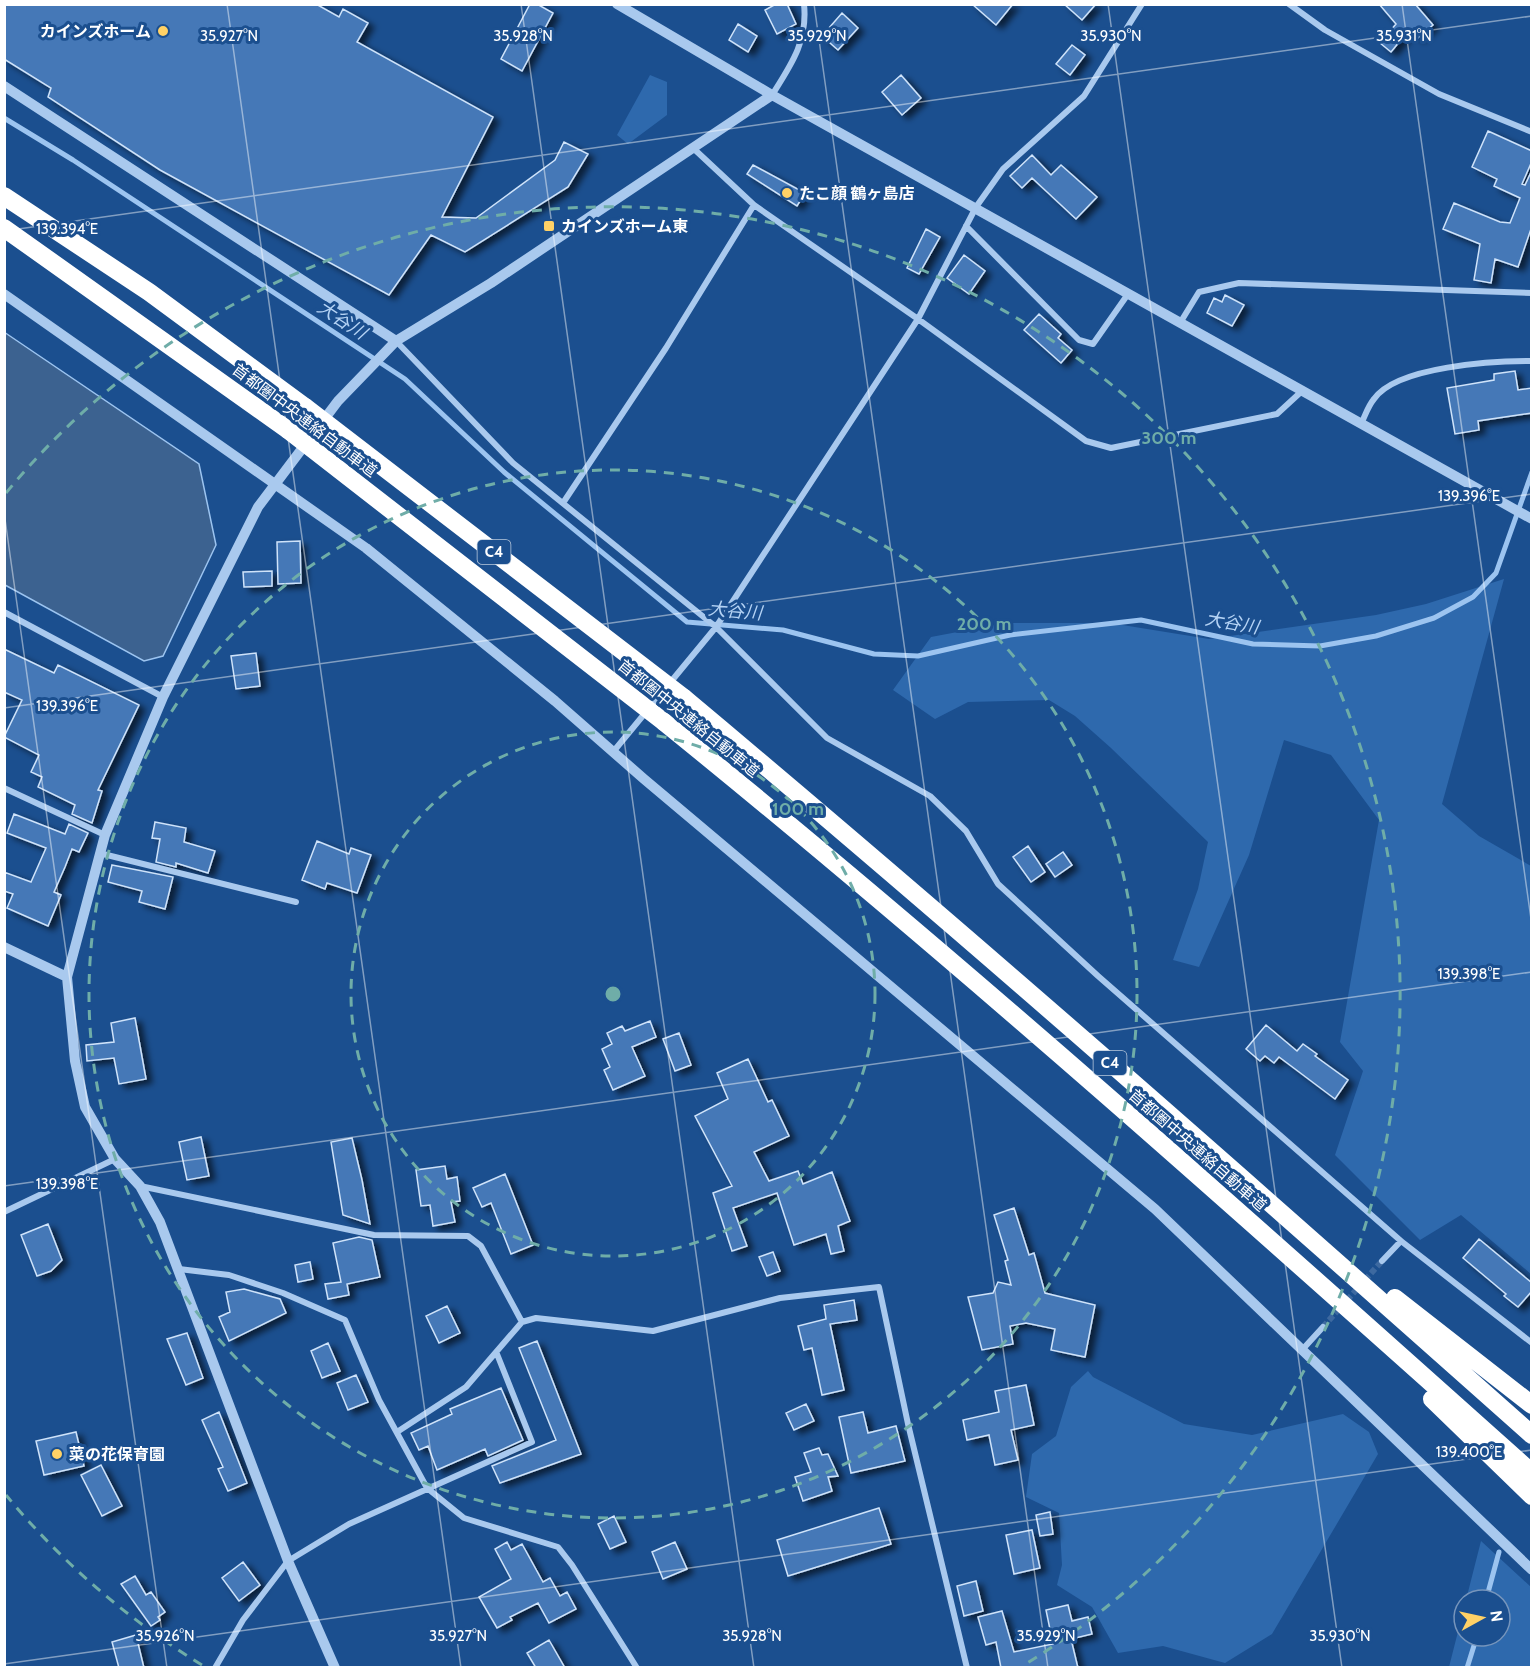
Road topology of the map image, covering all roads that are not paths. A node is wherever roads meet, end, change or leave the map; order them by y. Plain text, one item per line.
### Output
1 (617, 4) edge
2 (804, 4) edge
3 (1142, 4) edge
4 (1289, 4) edge
5 (4, 86) edge
6 (772, 95) junction
7 (1532, 132) edge
8 (693, 148) junction
9 (4, 196) edge
10 (754, 205) junction
11 (976, 207) junction
12 (966, 226) junction
13 (4, 228) edge
14 (1532, 293) edge
15 (4, 294) edge
16 (1128, 294) junction
17 (918, 319) junction
18 (1180, 323) junction
19 (396, 341) junction
20 (1532, 361) edge
21 (1302, 391) junction
22 (1360, 424) junction
23 (274, 485) junction
24 (562, 503) junction
25 (1532, 519) edge
26 (4, 612) edge
27 (716, 627) junction
28 (163, 698) junction
29 (613, 752) junction
30 (4, 788) edge
31 (105, 835) junction
32 (99, 853) junction
33 (296, 902) dead end
34 (4, 947) edge
35 (67, 977) junction
36 (115, 1159) junction
37 (140, 1186) junction
38 (1261, 1194) junction
39 (4, 1212) edge
40 (1241, 1213) junction
41 (1401, 1241) junction
42 (1382, 1261) tunnel mouth
43 (179, 1269) junction
44 (522, 1322) junction
45 (1323, 1327) tunnel mouth
46 (1532, 1343) edge
47 (1302, 1350) junction
48 (497, 1354) junction
49 (1532, 1405) edge
50 (397, 1432) junction
51 (1532, 1435) edge
52 (1532, 1473) edge
53 (427, 1488) junction
54 (1532, 1496) edge
55 (288, 1561) junction
56 (1532, 1570) edge
57 (215, 1668) edge
58 (335, 1668) edge
59 (638, 1668) edge
60 (967, 1668) edge

1 - 6 street
2 - 6 street
3 - 11 street
4 - 7 street
5 - 19 street
6 - 8 street
6 - 11 street
8 - 10 street
8 - 19 street
9 - 38 highway, 首都圏中央連絡自動車道 / C4, bridge
10 - 17 street
10 - 24 street
11 - 12 street
11 - 16 street
12 - 16 street
12 - 17 street
13 - 40 highway, 首都圏中央連絡自動車道 / C4, bridge
14 - 18 street
15 - 23 street
16 - 18 street
17 - 21 street
17 - 27 street
18 - 21 street
19 - 23 street
19 - 24 street
20 - 22 street
21 - 22 street
22 - 25 street
23 - 28 street
23 - 29 street
24 - 27 street
26 - 28 street
27 - 29 street
27 - 41 street
28 - 31 street
29 - 47 street
30 - 31 street
31 - 32 street
32 - 33 street
32 - 35 street
34 - 35 street
35 - 36 street
36 - 37 street
36 - 39 street
37 - 43 street
37 - 44 street
38 - 49 highway
38 - 51 highway, 首都圏中央連絡自動車道 / C4
40 - 52 highway, 首都圏中央連絡自動車道 / C4
40 - 54 highway
41 - 42 street
41 - 46 street
43 - 50 street
43 - 55 street
44 - 48 street
44 - 60 street
45 - 47 street
47 - 56 street
48 - 50 street
48 - 53 street
50 - 53 street
53 - 55 street
53 - 59 street
55 - 57 street
55 - 58 street

